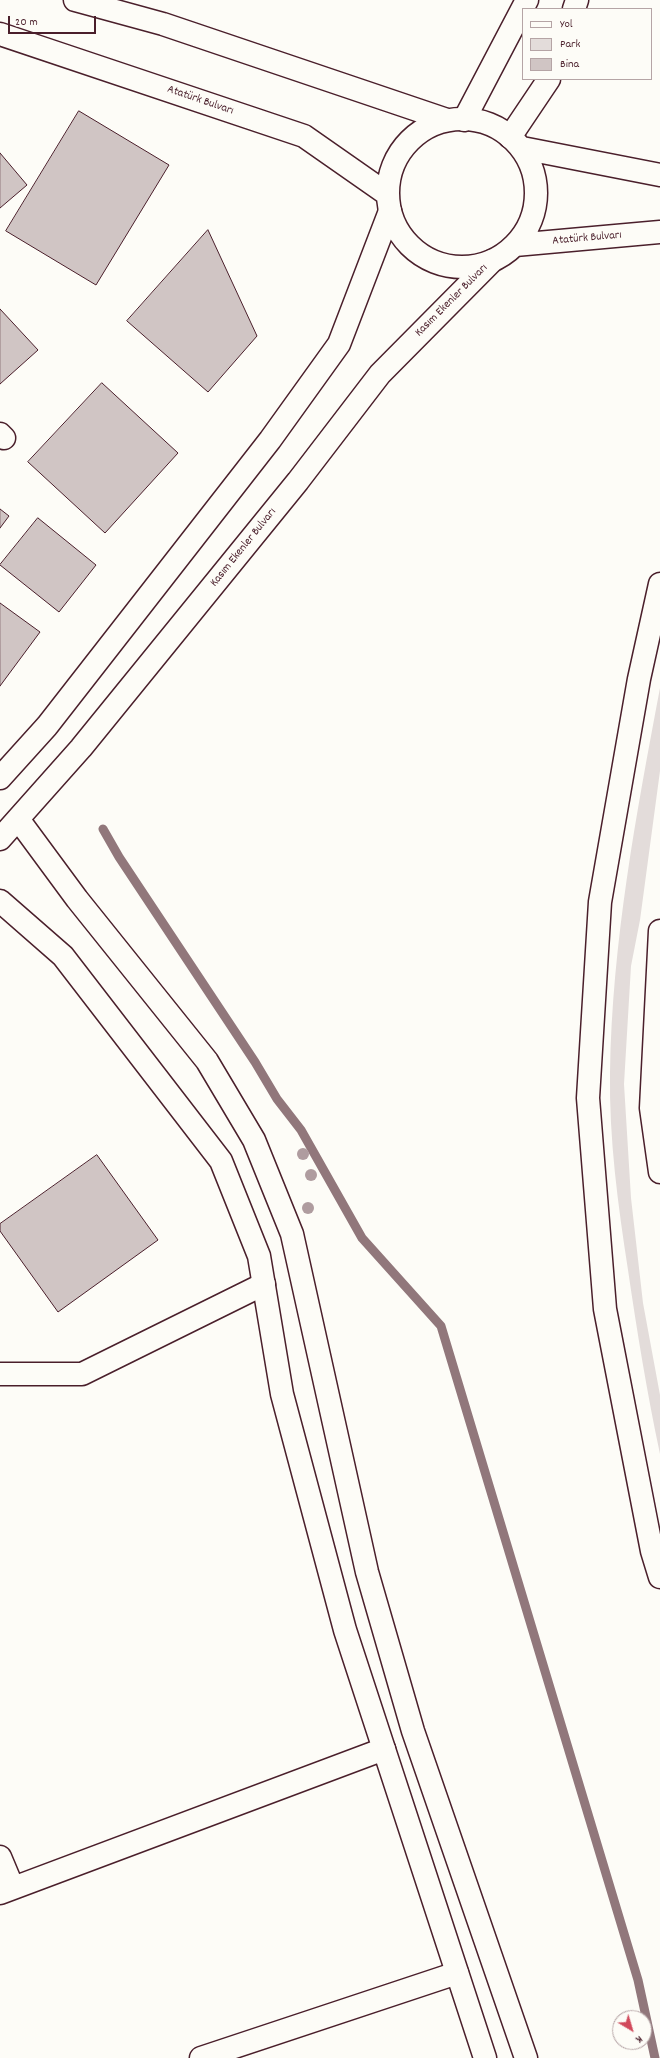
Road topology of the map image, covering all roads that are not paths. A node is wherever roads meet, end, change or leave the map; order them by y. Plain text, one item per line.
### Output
1 (75, 0) edge
2 (522, 8) edge
3 (0, 34) edge
4 (548, 80) edge
5 (455, 120) junction
6 (516, 142) junction
7 (660, 175) edge
8 (389, 202) junction
9 (660, 232) edge
10 (515, 245) junction
11 (492, 261) junction
12 (660, 584) edge
13 (0, 778) edge
14 (18, 819) junction
15 (0, 839) edge
16 (0, 901) edge
17 (660, 931) edge
18 (660, 1172) edge
19 (264, 1284) junction
20 (0, 1374) edge
21 (660, 1577) edge
22 (384, 1749) junction
23 (0, 1857) edge
24 (6, 1890) edge
25 (457, 1973) junction
26 (201, 2058) edge
27 (485, 2058) edge
28 (526, 2058) edge

1 - 5 main road
2 - 5 main road
3 - 8 main road, Atatürk Bulvarı
4 - 6 main road
5 - 6 main road, Kasım Ekenler Bulvarı
5 - 8 main road, Kasım Ekenler Bulvarı
6 - 7 main road
6 - 10 main road, Kasım Ekenler Bulvarı
8 - 11 main road, Kasım Ekenler Bulvarı
8 - 13 main road, Kasım Ekenler Bulvarı
9 - 10 main road, Atatürk Bulvarı
10 - 11 main road, Kasım Ekenler Bulvarı
11 - 14 main road, Kasım Ekenler Bulvarı
12 - 21 main road
14 - 15 main road, Kasım Ekenler Bulvarı
14 - 28 main road
16 - 19 main road
17 - 18 main road
19 - 20 main road
19 - 22 main road
22 - 24 main road
22 - 25 main road
23 - 24 main road
25 - 26 main road
25 - 27 main road

